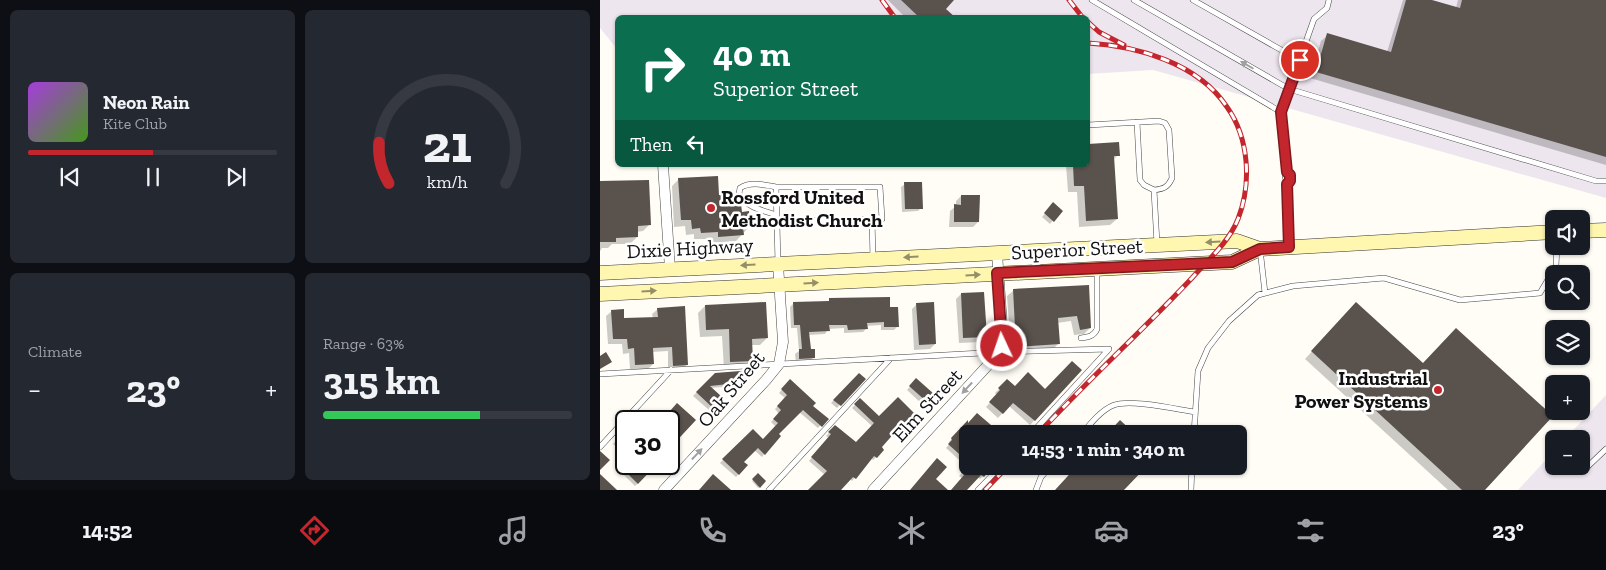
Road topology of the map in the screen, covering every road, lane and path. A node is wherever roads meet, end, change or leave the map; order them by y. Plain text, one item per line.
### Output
1 (1092, 0) edge
2 (1134, 0) edge
3 (1193, 0) edge
4 (1329, 0) edge
5 (1300, 60) junction
6 (1289, 89) junction
7 (1281, 112) junction
8 (1137, 122) junction
9 (1090, 124) edge
10 (664, 167) edge
11 (1606, 181) edge
12 (776, 187) junction
13 (1154, 190) junction
14 (777, 218) junction
15 (872, 219) junction
16 (1606, 230) edge
17 (1590, 231) edge
18 (1545, 233) edge
19 (1157, 245) junction
20 (1289, 247) junction
21 (1260, 249) junction
22 (997, 253) junction
23 (1557, 255) edge
24 (873, 259) junction
25 (778, 264) junction
26 (1157, 265) junction
27 (1097, 268) junction
28 (670, 269) junction
29 (600, 273) edge
30 (997, 273) junction
31 (779, 284) junction
32 (1265, 293) junction
33 (600, 294) edge
34 (1081, 338) dead end
35 (1000, 352) junction
36 (891, 358) junction
37 (779, 364) junction
38 (671, 370) junction
39 (600, 374) edge
40 (1195, 412) junction
41 (1039, 425) edge
42 (1090, 425) edge
43 (1194, 425) edge
44 (600, 447) edge
45 (1606, 449) edge
46 (1590, 464) edge
47 (992, 475) edge
48 (1043, 475) edge
49 (1191, 475) edge
50 (664, 490) edge
51 (769, 490) edge
52 (873, 490) edge
53 (978, 490) edge
54 (1036, 490) edge
55 (1190, 490) edge

1 - 7 lane
6 -> 2 lane
3 - 5 lane
4 - 5 lane
5 - 6 lane
6 - 7 lane
6 - 11 lane
7 - 20 lane
8 - 9 lane
8 - 13 lane
8 - 13 lane
10 - 28 street
12 - 14 lane
12 - 14 lane
12 - 15 lane
13 - 19 lane
14 - 15 lane
14 - 25 lane
15 - 24 lane
16 - 17 main road
18 - 20 main road, Superior Street
21 -> 19 main road, Dixie Highway
19 - 22 main road, Dixie Highway
19 - 26 main road
20 - 21 main road, Superior Street
21 - 26 main road, Superior Street
21 - 32 lane
22 -> 24 main road, Dixie Highway
22 - 30 street
23 - 32 lane
24 - 25 main road, Dixie Highway
25 -> 28 main road, Dixie Highway
25 - 31 street, Oak Street
26 - 27 main road, Superior Street
27 - 30 main road, Superior Street
27 - 34 lane
28 - 29 main road, Dixie Highway
31 -> 30 main road, Superior Street
30 - 35 street
33 -> 31 main road, Superior Street
31 - 37 street, Oak Street
32 - 40 lane
35 - 36 lane
35 - 41 lane
35 -> 52 street, Elm Street
36 - 37 lane
36 - 51 lane
37 - 38 lane
50 -> 37 street, Oak Street
38 - 39 lane
38 - 44 lane
40 - 42 lane
40 - 43 lane
45 - 46 lane
47 - 53 lane
48 - 54 lane
49 - 55 lane

